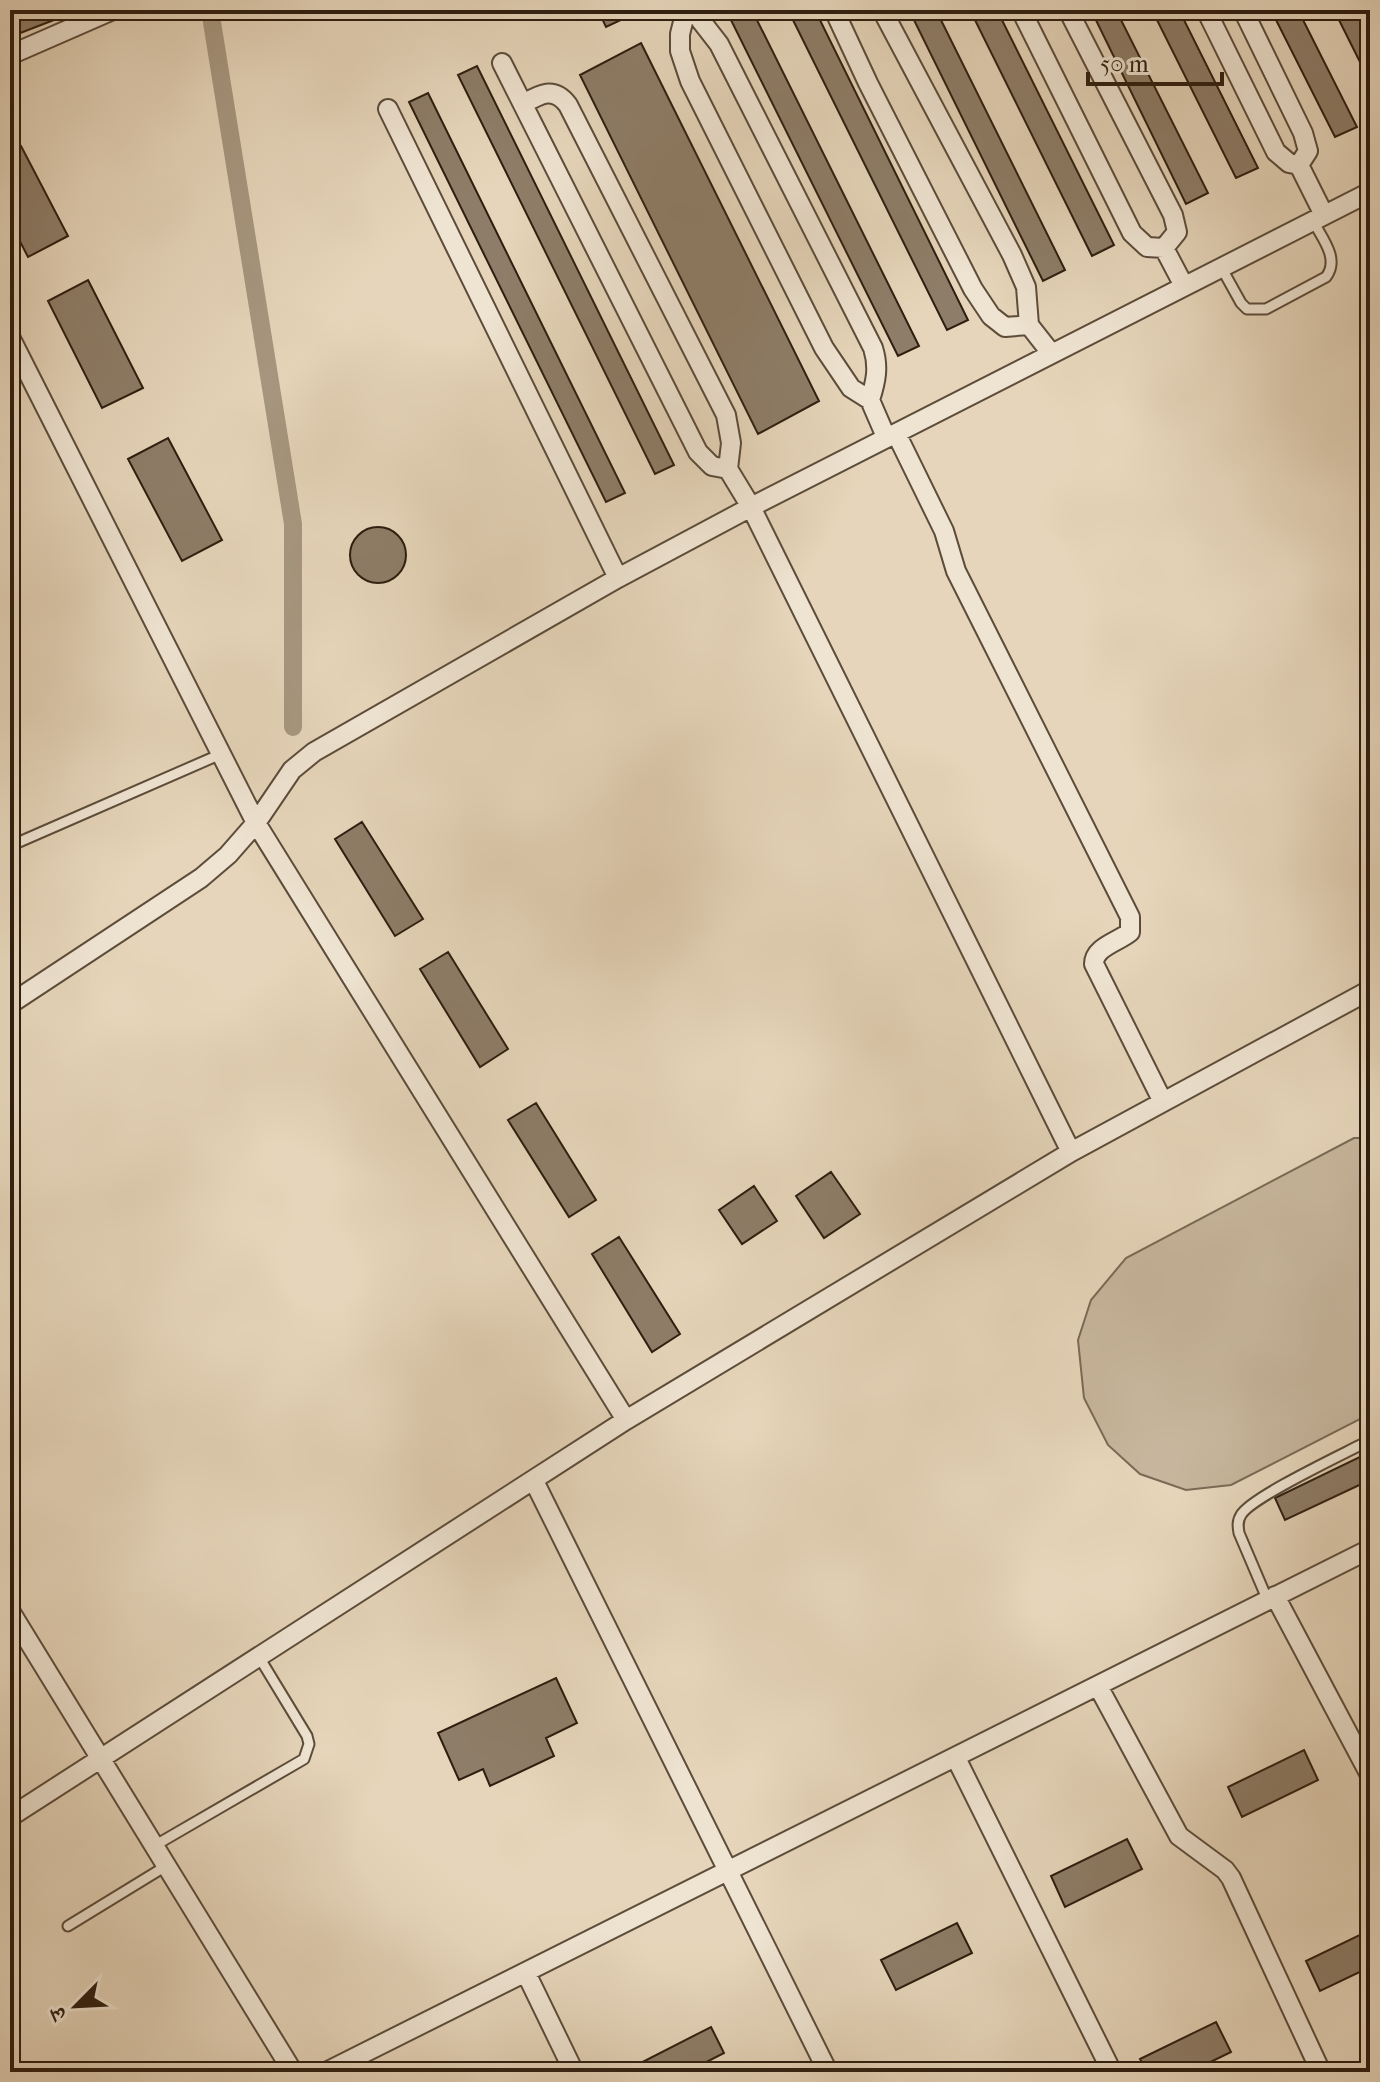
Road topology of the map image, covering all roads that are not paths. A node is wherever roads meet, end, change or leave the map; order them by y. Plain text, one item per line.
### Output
1 (113, 10) edge
2 (834, 10) edge
3 (882, 10) edge
4 (1021, 10) edge
5 (1068, 10) edge
6 (1206, 10) edge
7 (1243, 10) edge
8 (686, 11) edge
9 (10, 55) edge
10 (502, 63) dead end
11 (523, 104) junction
12 (388, 109) dead end
13 (1299, 165) junction
14 (1370, 192) edge
15 (1318, 218) junction
16 (1164, 248) junction
17 (1221, 267) junction
18 (1184, 286) junction
19 (1029, 325) junction
20 (10, 337) edge
21 (1051, 353) junction
22 (870, 400) junction
23 (891, 435) junction
24 (728, 469) junction
25 (751, 507) junction
26 (618, 578) junction
27 (221, 754) junction
28 (256, 823) junction
29 (10, 846) edge
30 (1370, 990) edge
31 (10, 1004) edge
32 (1163, 1102) junction
33 (1071, 1152) junction
34 (626, 1420) junction
35 (1370, 1440) edge
36 (534, 1481) junction
37 (1370, 1549) edge
38 (1272, 1598) junction
39 (10, 1611) edge
40 (259, 1657) junction
41 (1098, 1686) junction
42 (956, 1758) junction
43 (101, 1760) junction
44 (1370, 1775) edge
45 (10, 1817) edge
46 (154, 1846) junction
47 (166, 1866) junction
48 (729, 1872) junction
49 (68, 1926) dead end
50 (526, 1973) junction
51 (350, 2067) edge
52 (293, 2072) edge
53 (326, 2072) edge
54 (574, 2072) edge
55 (828, 2072) edge
56 (1112, 2072) edge
57 (1321, 2072) edge

1 - 9 street
2 - 19 street
3 - 19 street
4 - 16 street
5 - 16 street
6 - 13 street
7 - 13 street
8 - 22 street
8 - 22 street
10 - 11 street
11 - 24 street
11 - 24 street
12 - 26 street
13 - 15 street
14 - 15 street
15 - 17 street
15 - 17 lane
16 - 18 street
17 - 18 street
18 - 21 street
19 - 21 street
20 - 27 street
21 - 23 street
22 - 23 street
23 - 25 street
23 - 32 street
24 - 25 street
25 - 26 street
25 - 33 street
26 - 28 street
27 - 28 street
27 - 29 lane
28 - 31 street
28 - 34 street
30 - 32 street
32 - 33 street
33 - 34 street
34 - 36 street
35 - 38 lane
36 - 40 street
36 - 48 street
37 - 38 street
38 - 41 street
38 - 44 street
39 - 43 street
40 - 43 street
40 - 46 lane
41 - 42 street
41 - 57 street
42 - 48 street
42 - 56 street
43 - 45 street
43 - 46 street
46 - 47 street
47 - 49 lane
47 - 52 street
48 - 50 street
48 - 55 street
50 - 51 street
50 - 54 street
51 - 53 street

